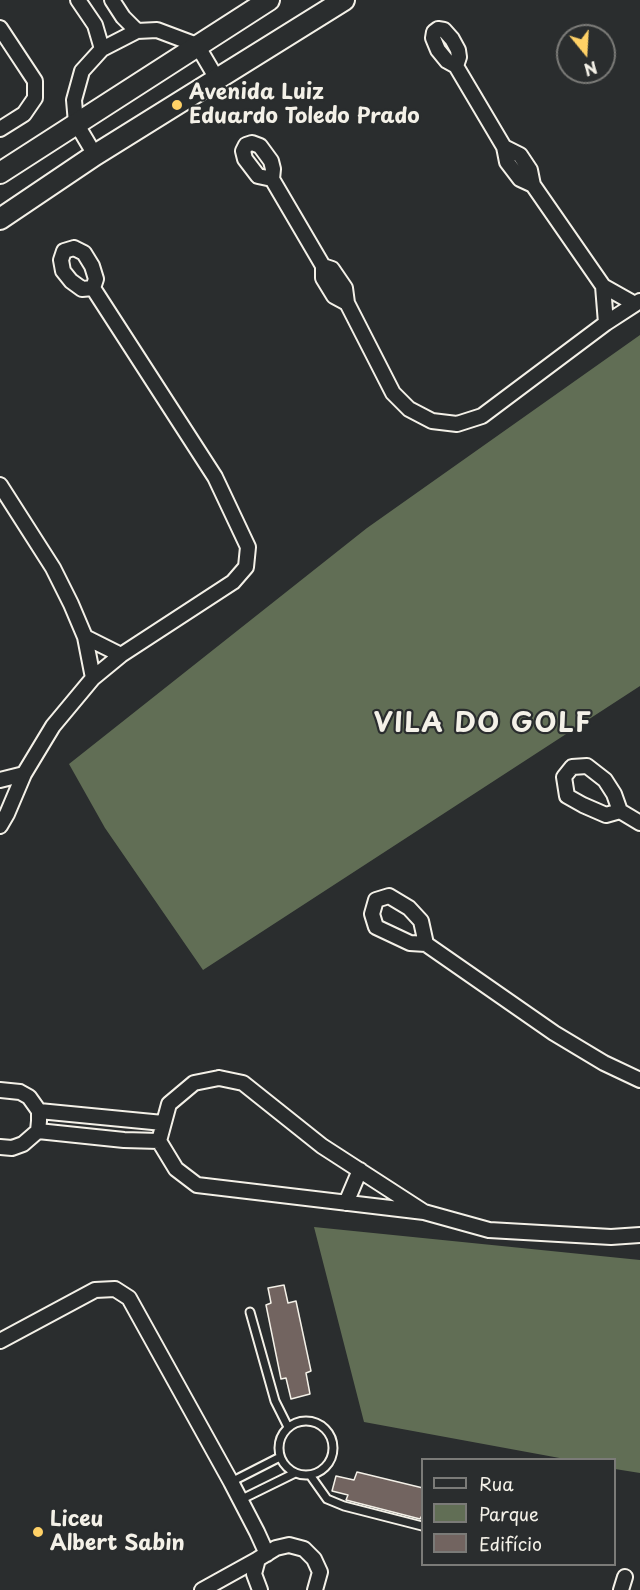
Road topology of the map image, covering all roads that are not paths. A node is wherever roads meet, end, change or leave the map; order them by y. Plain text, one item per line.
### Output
1 (78, 0) edge
2 (112, 0) edge
3 (269, 0) edge
4 (344, 0) edge
5 (0, 27) edge
6 (137, 31) junction
7 (197, 45) junction
8 (102, 49) junction
9 (456, 66) dead end
10 (217, 79) junction
11 (76, 123) junction
12 (0, 129) edge
13 (95, 156) junction
14 (0, 173) edge
15 (272, 179) dead end
16 (0, 219) edge
17 (603, 286) junction
18 (93, 288) dead end
19 (637, 303) edge
20 (606, 323) junction
21 (0, 485) edge
22 (85, 637) junction
23 (121, 655) junction
24 (93, 678) junction
25 (24, 774) junction
26 (0, 780) edge
27 (620, 811) dead end
28 (2, 815) edge
29 (640, 824) edge
30 (426, 944) dead end
31 (640, 1080) edge
32 (0, 1090) edge
33 (39, 1112) junction
34 (163, 1123) junction
35 (38, 1131) junction
36 (159, 1141) junction
37 (0, 1148) edge
38 (360, 1170) junction
39 (346, 1203) junction
40 (424, 1212) junction
41 (640, 1235) edge
42 (250, 1312) dead end
43 (0, 1341) edge
44 (288, 1426) junction
45 (280, 1457) junction
46 (295, 1473) junction
47 (310, 1475) junction
48 (231, 1482) junction
49 (240, 1500) junction
50 (421, 1525) edge
51 (262, 1557) junction
52 (317, 1589) edge
53 (202, 1590) edge
54 (260, 1590) edge

1 - 8 street
2 - 6 street
3 - 7 main road
4 - 10 main road
5 - 12 street
6 - 7 street
6 - 8 street
7 - 10 street
7 - 11 main road
8 - 11 street
9 - 17 street
10 - 13 main road
11 - 13 street
11 - 14 main road
13 - 16 main road
15 - 20 street
17 - 19 street
17 - 20 street
18 - 23 street
19 - 20 street
21 - 22 street
22 - 23 street
22 - 24 street
23 - 24 street
24 - 25 street
25 - 26 street
25 - 28 street
27 - 29 street
30 - 31 street
32 - 33 street
33 - 34 street
33 - 35 street
34 - 36 street
34 - 38 street
35 - 36 street
35 - 37 street
36 - 39 street
38 - 39 street
38 - 40 street
39 - 40 street
40 - 41 street
42 - 44 lane
43 - 48 street
44 - 45 lane
44 - 47 lane
45 - 46 lane
45 - 48 lane
46 - 47 lane
46 - 49 lane
47 - 50 lane
48 - 49 street
49 - 51 street
51 - 52 street
51 - 53 street
51 - 54 street

